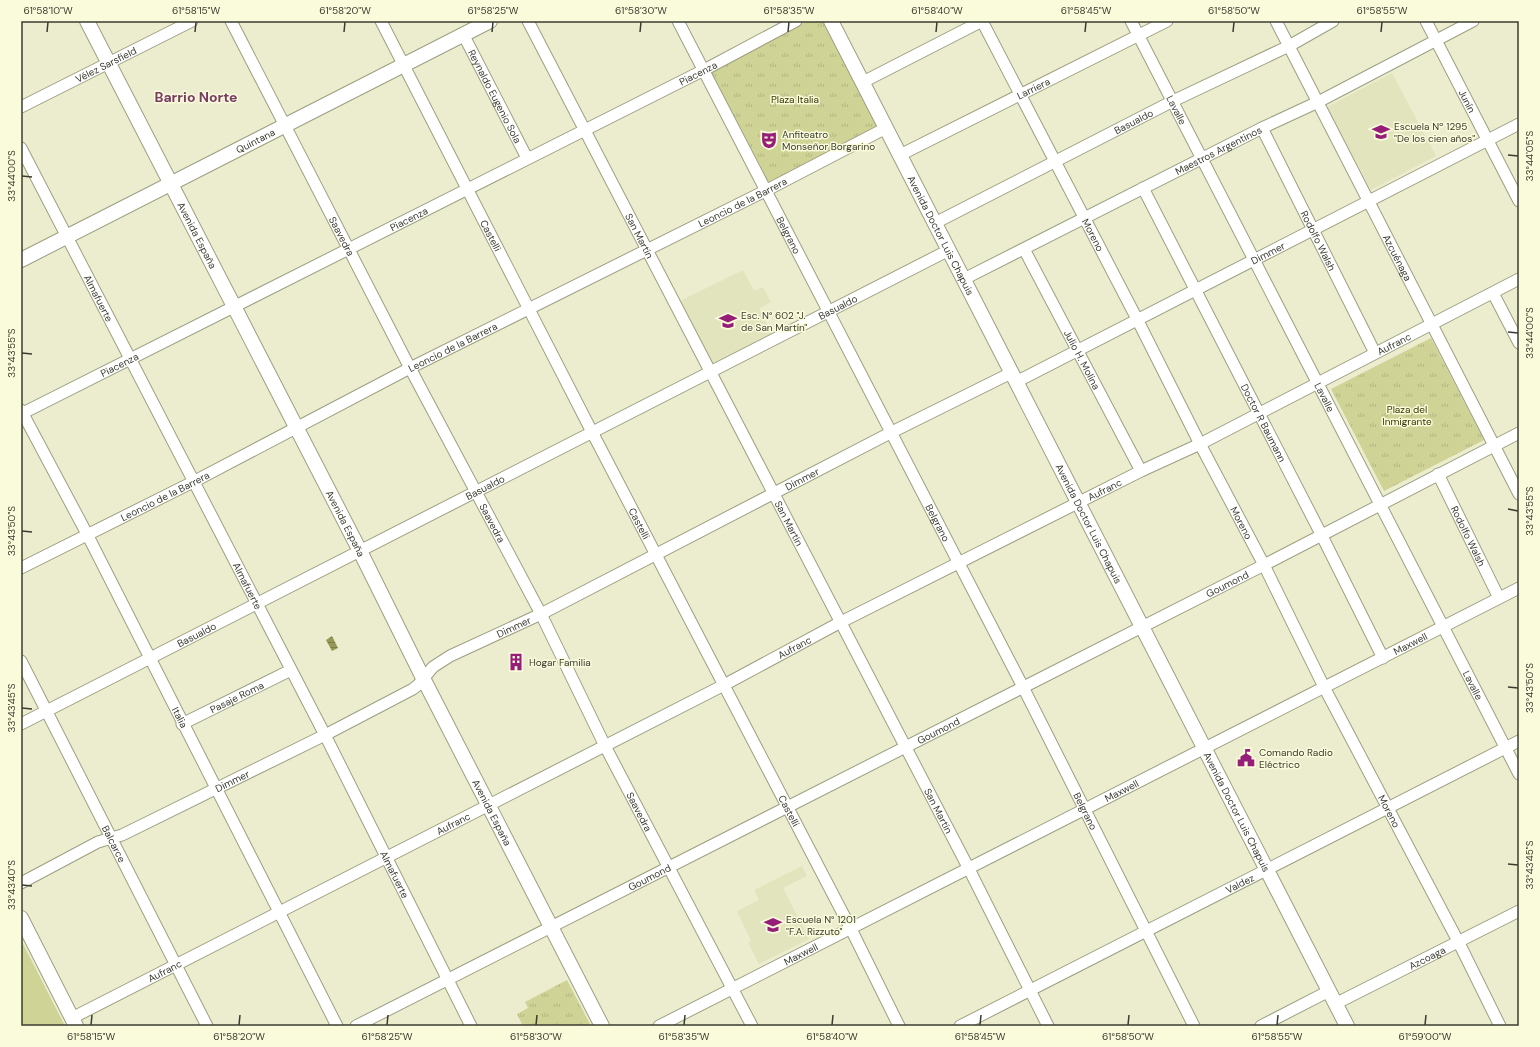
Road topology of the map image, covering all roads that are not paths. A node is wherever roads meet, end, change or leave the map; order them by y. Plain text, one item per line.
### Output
1 (87, 21) edge
2 (192, 21) edge
3 (231, 21) edge
4 (381, 21) edge
5 (490, 21) edge
6 (528, 21) edge
7 (678, 21) edge
8 (796, 21) edge
9 (831, 21) edge
10 (982, 21) edge
11 (1131, 21) edge
12 (1167, 21) edge
13 (1276, 21) edge
14 (1333, 21) edge
15 (1426, 21) edge
16 (1473, 21) edge
17 (463, 34) junction
18 (1138, 35) junction
19 (1436, 40) junction
20 (1288, 46) junction
21 (109, 63) junction
22 (404, 65) junction
23 (704, 70) junction
24 (863, 82) junction
25 (1019, 94) junction
26 (1173, 101) junction
27 (1318, 102) junction
28 (21, 108) edge
29 (1519, 124) edge
30 (284, 126) junction
31 (886, 128) junction
32 (1262, 128) junction
33 (584, 129) junction
34 (1488, 140) junction
35 (21, 148) edge
36 (900, 155) junction
37 (527, 158) junction
38 (1203, 158) junction
39 (1054, 161) junction
40 (171, 183) junction
41 (1143, 188) junction
42 (467, 189) junction
43 (767, 190) junction
44 (1368, 201) junction
45 (1519, 202) edge
46 (1085, 218) junction
47 (935, 223) junction
48 (1314, 229) junction
49 (67, 236) junction
50 (646, 249) junction
51 (1024, 249) junction
52 (349, 250) junction
53 (949, 250) junction
54 (21, 260) edge
55 (1254, 260) junction
56 (964, 279) junction
57 (1519, 279) edge
58 (1196, 289) junction
59 (1493, 293) junction
60 (235, 307) junction
61 (529, 308) junction
62 (829, 310) junction
63 (1137, 319) junction
64 (1432, 324) junction
65 (1519, 343) edge
66 (1078, 349) junction
67 (1375, 353) junction
68 (130, 359) junction
69 (410, 368) junction
70 (710, 372) junction
71 (1014, 377) junction
72 (1317, 383) junction
73 (22, 412) edge
74 (1259, 413) junction
75 (297, 428) junction
76 (592, 432) junction
77 (890, 433) junction
78 (1519, 433) edge
79 (1200, 444) junction
80 (1494, 446) junction
81 (1141, 471) junction
82 (1438, 474) junction
83 (193, 482) junction
84 (476, 491) junction
85 (774, 494) junction
86 (1519, 494) edge
87 (1079, 504) junction
88 (1380, 504) junction
89 (87, 534) junction
90 (1321, 534) junction
91 (360, 551) junction
92 (656, 554) junction
93 (959, 564) junction
94 (1264, 565) junction
95 (21, 568) edge
96 (1519, 588) edge
97 (1499, 598) junction
98 (256, 604) junction
99 (541, 614) junction
100 (839, 623) junction
101 (1142, 627) junction
102 (1442, 627) junction
103 (149, 658) junction
104 (1383, 658) junction
105 (21, 661) edge
106 (291, 670) junction
107 (423, 678) junction
108 (724, 685) junction
109 (1023, 687) junction
110 (1324, 687) junction
111 (47, 711) junction
112 (21, 724) edge
113 (182, 724) junction
114 (325, 735) junction
115 (1519, 741) edge
116 (605, 746) junction
117 (905, 747) junction
118 (1204, 748) junction
119 (1506, 748) junction
120 (1519, 774) edge
121 (216, 788) junction
122 (489, 806) junction
123 (788, 807) junction
124 (1388, 808) junction
125 (1085, 810) junction
126 (111, 838) junction
127 (385, 857) junction
128 (670, 867) junction
129 (969, 869) junction
130 (1267, 871) junction
131 (21, 883) edge
132 (278, 912) junction
133 (1519, 912) edge
134 (21, 918) edge
135 (551, 926) junction
136 (851, 929) junction
137 (1148, 932) junction
138 (1459, 943) junction
139 (177, 964) junction
140 (447, 979) junction
141 (733, 988) junction
142 (1030, 991) junction
143 (1332, 998) junction
144 (74, 1022) edge
145 (208, 1026) edge
146 (337, 1026) edge
147 (356, 1026) edge
148 (471, 1026) edge
149 (602, 1026) edge
150 (659, 1026) edge
151 (752, 1026) edge
152 (899, 1026) edge
153 (960, 1026) edge
154 (1048, 1026) edge
155 (1194, 1026) edge
156 (1261, 1026) edge
157 (1347, 1026) edge
158 (1500, 1026) edge

1 - 21 main road, Avenida España
2 - 21 street, Vélez Sarsfield
3 - 30 street, Saavedra
4 - 22 street, Castelli
5 - 17 main road, Quintana
6 - 33 street, San Martín
7 - 23 street, Belgrano
8 - 23 street, Piacenza
9 - 24 main road, Avenida Doctor Luis Chapuis
10 - 24 street
10 - 25 street, Moreno
11 - 18 street, Lavalle
12 - 18 street, Larriera
13 - 20 street, Azcuénaga
14 - 20 street, Basualdo
15 - 19 street, Junín
16 - 19 street, Maestros Argentinos
17 - 22 main road, Quintana
17 - 37 street, Reynaldo Eugenio Sola
18 - 25 street, Larriera
18 - 26 street, Lavalle
19 - 27 street, Maestros Argentinos
19 - 34 street, Junín
20 - 26 street, Basualdo
20 - 27 street, Azcuénaga
21 - 28 street, Vélez Sarsfield
21 - 40 main road, Avenida España
22 - 30 main road, Quintana
22 - 42 street, Castelli
23 - 33 street, Piacenza
23 - 43 street, Belgrano
24 - 31 main road, Avenida Doctor Luis Chapuis
25 - 36 street, Larriera
25 - 39 street, Moreno
26 - 38 street, Lavalle
26 - 39 street, Basualdo
27 - 32 street, Maestros Argentinos
27 - 44 street, Azcuénaga
29 - 34 street, Dimmer
30 - 40 main road, Quintana
30 - 52 street, Saavedra
31 - 36 main road, Avenida Doctor Luis Chapuis
31 - 43 street, Leoncio de la Barrera
32 - 38 street, Maestros Argentinos
32 - 48 street, Rodolfo Walsh
33 - 37 street, Piacenza
33 - 50 street, San Martín
34 - 44 street, Dimmer
34 - 45 street, Junín
35 - 49 street, Almafuerte
36 - 47 main road, Avenida Doctor Luis Chapuis
37 - 42 street, Piacenza
38 - 41 street, Maestros Argentinos
38 - 55 street, Lavalle
39 - 46 street, Moreno
39 - 47 street, Basualdo
40 - 49 main road, Quintana
40 - 60 main road, Avenida España
41 - 46 street, Maestros Argentinos
41 - 58 street, Doctor R Baumann
42 - 52 street, Piacenza
42 - 61 street, Castelli
43 - 50 street, Leoncio de la Barrera
43 - 62 street, Belgrano
44 - 48 street, Dimmer
44 - 64 street, Azcuénaga
46 - 51 street, Maestros Argentinos
46 - 63 street, Moreno
47 - 53 main road, Avenida Doctor Luis Chapuis
48 - 55 street, Dimmer
48 - 67 street, Rodolfo Walsh
49 - 54 main road, Quintana
49 - 68 street, Almafuerte
50 - 61 street, Leoncio de la Barrera
50 - 70 street, San Martín
51 - 56 street, Maestros Argentinos
51 - 66 street, Julio H. Molina
52 - 60 street, Piacenza
52 - 69 street, Saavedra
53 - 56 main road, Avenida Doctor Luis Chapuis
53 - 62 street, Basualdo
55 - 58 street, Dimmer
55 - 72 street, Lavalle
56 - 71 main road, Avenida Doctor Luis Chapuis
57 - 59 street, Aufranc
58 - 63 street, Dimmer
58 - 74 street, Doctor R Baumann
59 - 64 street, Aufranc
59 - 65 street
60 - 68 street, Piacenza
60 - 75 main road, Avenida España
61 - 69 street, Leoncio de la Barrera
61 - 76 street, Castelli
62 - 70 street, Basualdo
62 - 77 street, Belgrano
63 - 66 street, Dimmer
63 - 79 street, Moreno
64 - 67 street, Aufranc
64 - 80 street, Azcuénaga
66 - 71 street, Dimmer
66 - 81 street, Julio H. Molina
67 - 72 street, Aufranc
68 - 73 street, Piacenza
68 - 83 street, Almafuerte
69 - 75 street, Leoncio de la Barrera
69 - 84 street, Saavedra
70 - 76 street, Basualdo
70 - 85 street, San Martín
71 - 77 street, Dimmer
71 - 87 main road, Avenida Doctor Luis Chapuis
72 - 74 street, Aufranc
72 - 88 street, Lavalle
73 - 89 street, Italia
74 - 79 street, Aufranc
74 - 90 street, Doctor R Baumann
75 - 83 street, Leoncio de la Barrera
75 - 91 main road, Avenida España
76 - 84 street, Basualdo
76 - 92 street, Castelli
77 - 85 street, Dimmer
77 - 93 street, Belgrano
78 - 80 street, Goumond
79 - 81 street, Aufranc
79 - 94 street, Moreno
80 - 82 street, Goumond
80 - 86 street, Azcuénaga
81 - 87 street, Aufranc
82 - 88 street, Goumond
82 - 97 street, Rodolfo Walsh
83 - 89 street, Leoncio de la Barrera
83 - 98 street, Almafuerte
84 - 91 street, Basualdo
84 - 99 street, Saavedra
85 - 92 street, Dimmer
85 - 100 street, San Martín
87 - 93 street, Aufranc
87 - 101 main road, Avenida Doctor Luis Chapuis
88 - 90 street, Goumond
88 - 102 street, Lavalle
89 - 95 street, Leoncio de la Barrera
89 - 103 street, Italia
90 - 94 street, Goumond
90 - 104 street, Doctor R Baumann
91 - 98 street, Basualdo
91 - 107 main road, Avenida España
92 - 99 street, Dimmer
92 - 108 street, Castelli
93 - 100 street, Aufranc
93 - 109 street, Belgrano
94 - 101 street, Goumond
94 - 110 street, Moreno
96 - 97 street, Maxwell
97 - 102 street, Maxwell
98 - 103 street, Basualdo
98 - 106 street, Almafuerte
99 - 107 street, Dimmer
99 - 116 street, Saavedra
100 - 108 street, Aufranc
100 - 117 street, San Martín
101 - 109 street, Goumond
101 - 118 main road, Avenida Doctor Luis Chapuis
102 - 104 street, Maxwell
102 - 119 street, Lavalle
103 - 111 street, Basualdo
103 - 113 street, Italia
104 - 110 street, Maxwell
105 - 111 street, Balcarce
106 - 113 street, Pasaje Roma
106 - 114 street, Almafuerte
107 - 114 street, Dimmer
107 - 122 main road, Avenida España
108 - 116 street, Aufranc
108 - 123 street, Castelli
109 - 117 street, Goumond
109 - 125 street, Belgrano
110 - 118 street, Maxwell
110 - 124 street, Moreno
111 - 112 street, Basualdo
111 - 126 street, Balcarce
113 - 121 street, Italia
114 - 121 street, Dimmer
114 - 127 street, Almafuerte
115 - 119 street, Valdez
116 - 122 street, Aufranc
116 - 128 street, Saavedra
117 - 123 street, Goumond
117 - 129 street, San Martín
118 - 125 street, Maxwell
118 - 130 main road, Avenida Doctor Luis Chapuis
119 - 120 street, Lavalle
119 - 124 street, Valdez
121 - 126 street, Dimmer
121 - 132 street, Italia
122 - 127 street, Aufranc
122 - 135 main road, Avenida España
123 - 128 street, Goumond
123 - 136 street, Castelli
124 - 130 street, Valdez
124 - 138 street, Moreno
125 - 129 street, Maxwell
125 - 137 street, Belgrano
126 - 131 street, Dimmer
126 - 139 street, Balcarce
127 - 132 street, Aufranc
127 - 140 street, Almafuerte
128 - 135 street, Goumond
128 - 141 street, Saavedra
129 - 136 street, Maxwell
129 - 142 street, San Martín
130 - 137 street, Valdez
130 - 143 main road, Avenida Doctor Luis Chapuis
132 - 139 street, Aufranc
132 - 146 street, Italia
133 - 138 street, Azcoaga
134 - 144 main road
135 - 140 street, Goumond
135 - 149 main road, Avenida España
136 - 141 street, Maxwell
136 - 152 street, Castelli
137 - 142 street, Valdez
137 - 155 street, Belgrano
138 - 143 street, Azcoaga
138 - 158 street, Moreno
139 - 144 street, Aufranc
139 - 145 street, Balcarce
140 - 147 street, Goumond
140 - 148 street, Almafuerte
141 - 150 street, Maxwell
141 - 151 street, Saavedra
142 - 153 street, Valdez
142 - 154 street, San Martín
143 - 156 street, Azcoaga
143 - 157 main road, Avenida Doctor Luis Chapuis

